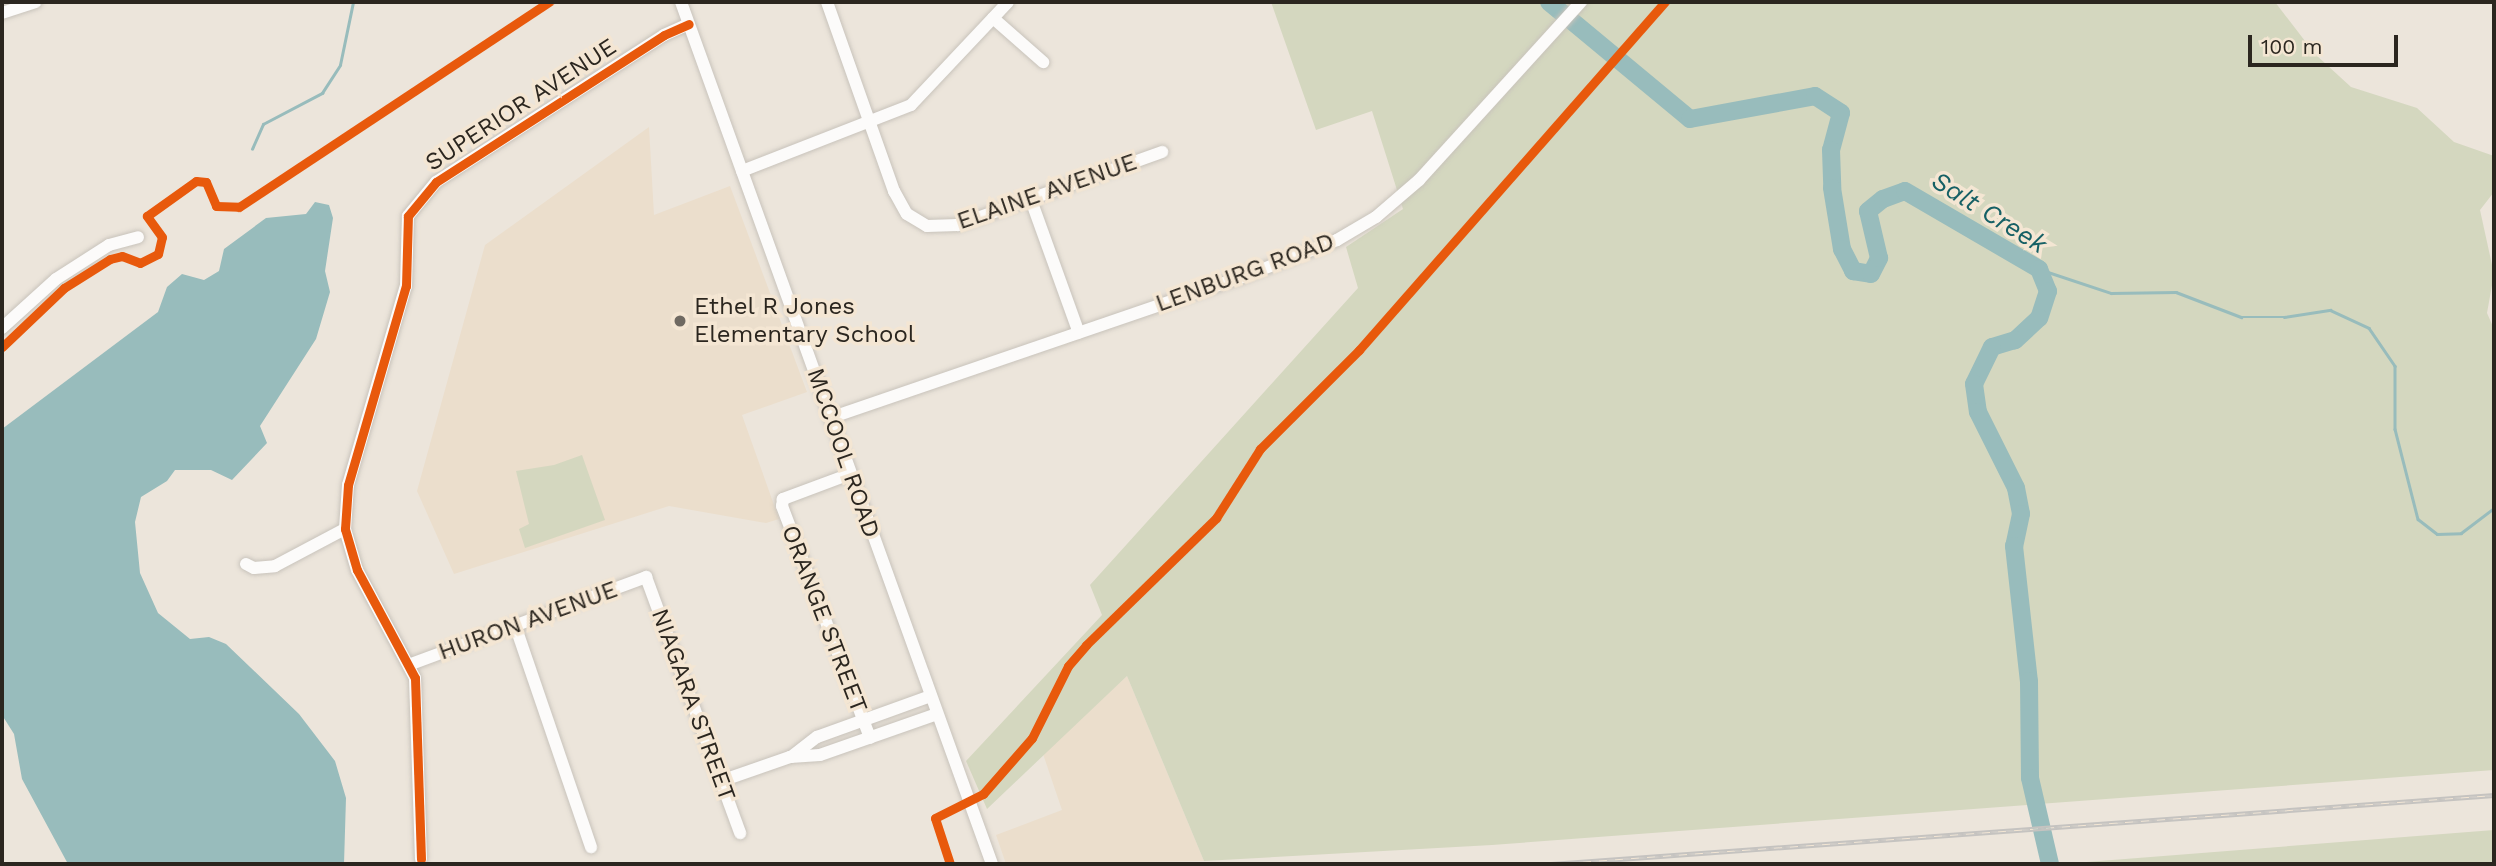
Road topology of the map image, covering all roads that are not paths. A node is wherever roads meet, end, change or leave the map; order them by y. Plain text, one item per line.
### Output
1 (35, 2) edge
2 (681, 2) edge
3 (827, 2) edge
4 (1008, 2) edge
5 (1581, 2) edge
6 (2, 13) edge
7 (992, 18) junction
8 (689, 24) junction
9 (1043, 62) dead end
10 (870, 123) junction
11 (1163, 152) dead end
12 (742, 171) junction
13 (1031, 200) junction
14 (138, 237) dead end
15 (2, 328) edge
16 (1079, 333) junction
17 (830, 418) junction
18 (850, 474) junction
19 (345, 529) junction
20 (246, 564) dead end
21 (646, 577) joint
22 (515, 625) junction
23 (411, 664) junction
24 (931, 696) junction
25 (937, 713) junction
26 (863, 721) junction
27 (870, 738) junction
28 (790, 757) junction
29 (720, 782) junction
30 (740, 833) dead end
31 (591, 847) dead end
32 (421, 859) dead end
33 (992, 864) edge

1 - 6 street
2 - 8 street, MCCOOL ROAD
3 - 10 street, ELAINE AVENUE
4 - 7 street
5 - 16 street, LENBURG ROAD
7 - 9 street
7 - 10 street
8 - 12 street, MCCOOL ROAD
8 - 19 street, SUPERIOR AVENUE
10 - 12 street
10 - 13 street, ELAINE AVENUE
11 - 13 street, ELAINE AVENUE
12 - 17 street, MCCOOL ROAD
13 - 16 street
14 - 15 street
16 - 17 street, LENBURG ROAD
17 - 18 street, MCCOOL ROAD
18 - 24 street, MCCOOL ROAD
18 - 26 street, ORANGE STREET
19 - 20 street
19 - 23 street
21 - 22 street, HURON AVENUE
21 - 29 street, NIAGARA STREET
22 - 23 street, HURON AVENUE
22 - 31 street
23 - 32 street
24 - 25 street, MCCOOL ROAD
24 - 26 street
25 - 27 street
25 - 33 street, MCCOOL ROAD
26 - 27 street, ORANGE STREET
26 - 28 street
27 - 28 street
28 - 29 street
29 - 30 street, NIAGARA STREET

